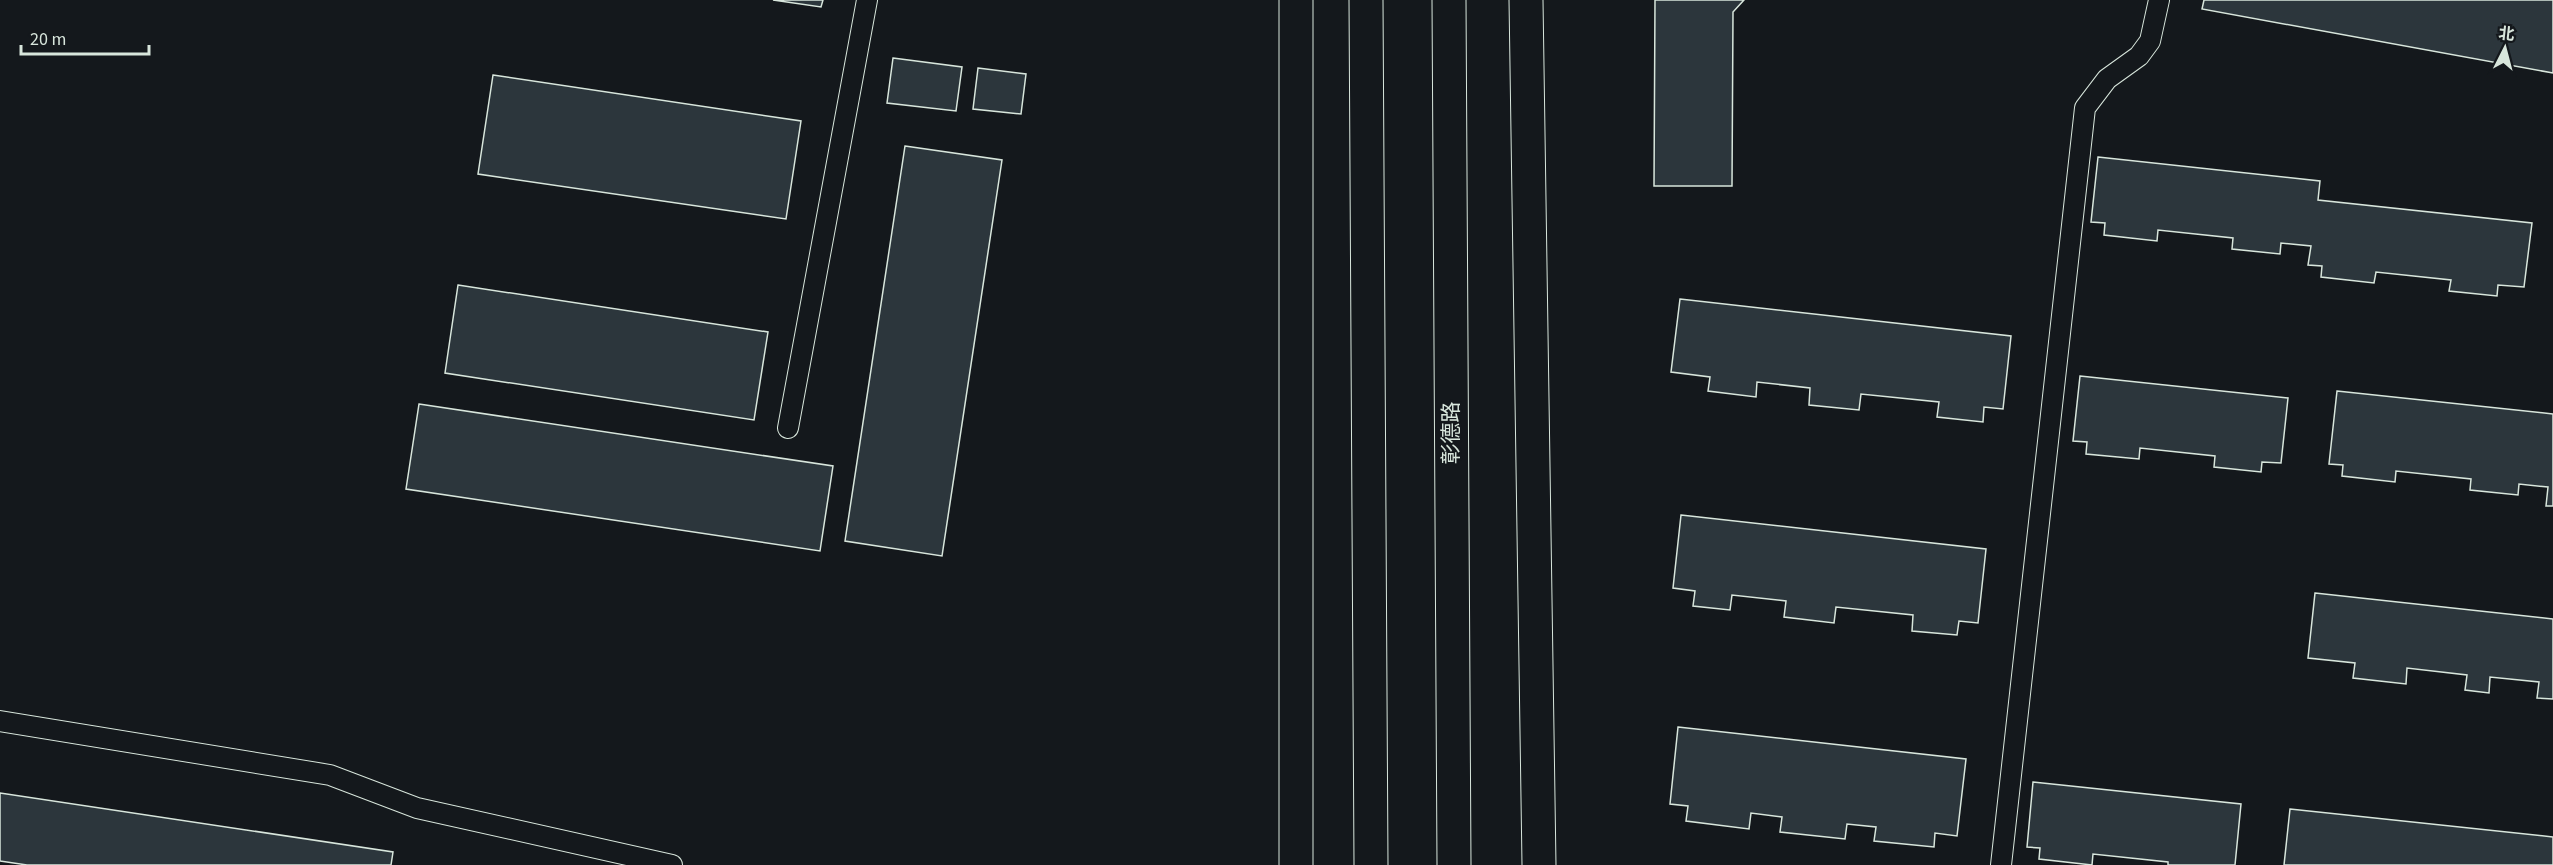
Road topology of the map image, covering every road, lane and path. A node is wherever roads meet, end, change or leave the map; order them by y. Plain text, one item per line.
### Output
1 (867, 0) edge
2 (1296, 0) edge
3 (1366, 0) edge
4 (1449, 0) edge
5 (1526, 0) edge
6 (2159, 0) edge
7 (788, 428) dead end
8 (0, 721) edge
9 (672, 865) edge
10 (1296, 865) edge
11 (1371, 865) edge
12 (1454, 865) edge
13 (1539, 865) edge
14 (2001, 865) edge

1 - 7 lane
2 - 10 street
3 - 11 street
4 - 12 street, 彰德路
5 - 13 street
6 - 14 lane
8 - 9 lane

